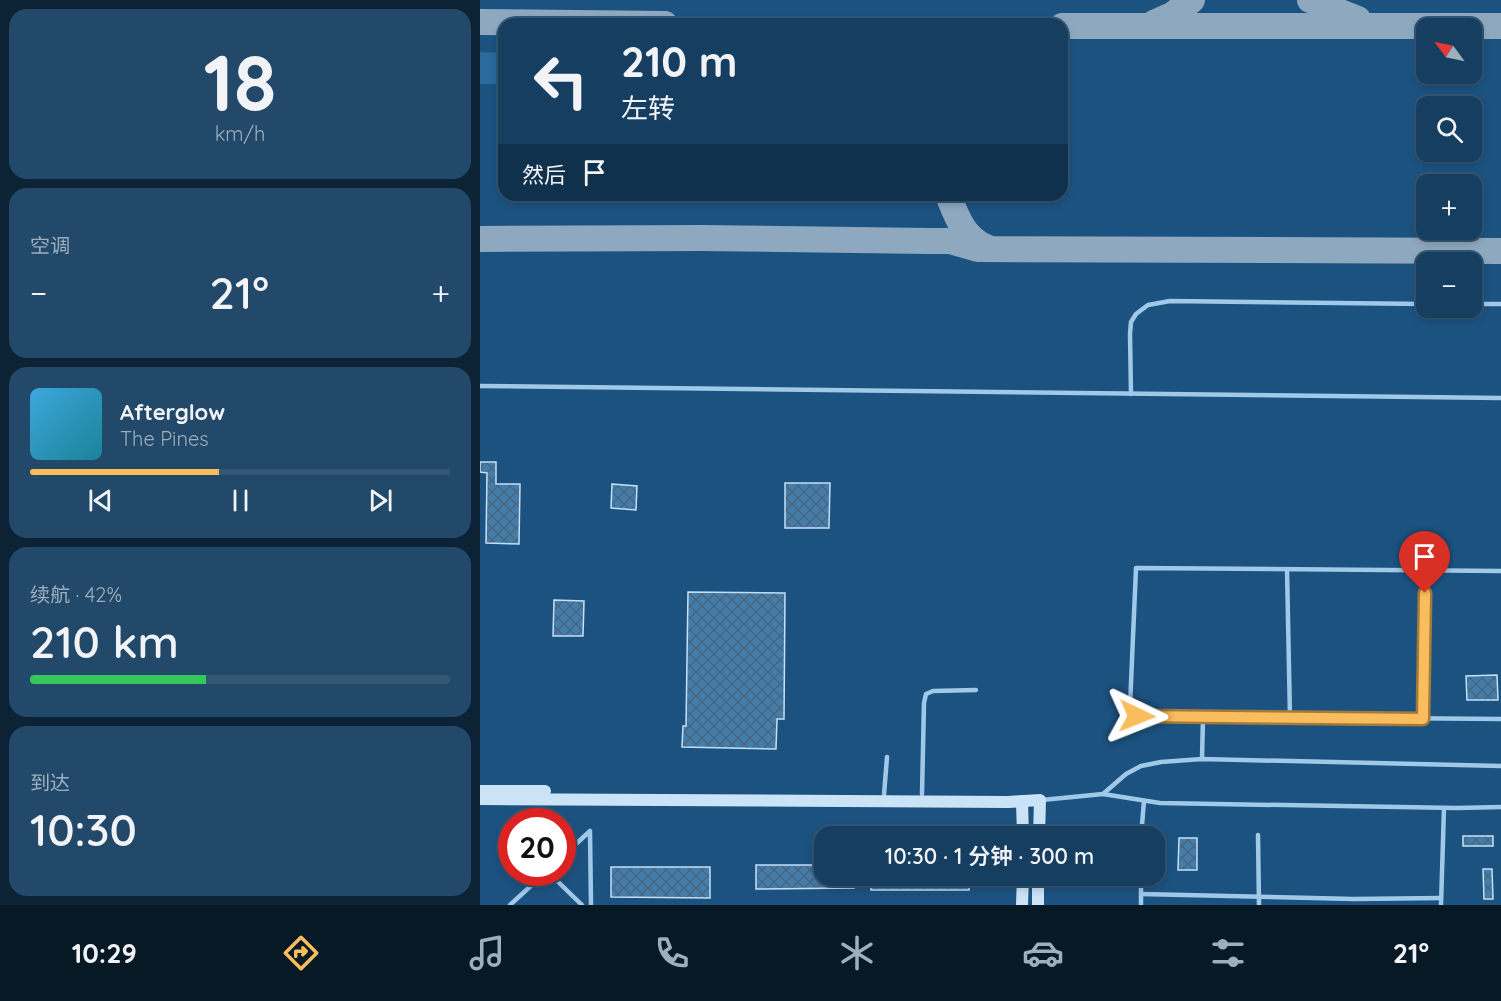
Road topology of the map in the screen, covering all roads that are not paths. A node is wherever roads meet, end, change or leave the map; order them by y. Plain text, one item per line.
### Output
1 (1416, 304) edge
2 (1482, 304) edge
3 (1501, 304) edge
4 (480, 386) edge
5 (1131, 394) junction
6 (1501, 398) edge
7 (1287, 569) junction
8 (1425, 570) junction
9 (1501, 571) edge
10 (976, 690) dead end
11 (1203, 718) junction
12 (1290, 718) junction
13 (1423, 719) junction
14 (1501, 719) edge
15 (887, 757) dead end
16 (1203, 759) junction
17 (1501, 766) edge
18 (480, 791) edge
19 (922, 794) junction
20 (1103, 794) junction
21 (884, 795) junction
22 (480, 800) edge
23 (1040, 800) junction
24 (1022, 801) junction
25 (1144, 801) junction
26 (1501, 807) edge
27 (1444, 808) junction
28 (1023, 826) edge
29 (1039, 826) edge
30 (1142, 826) edge
31 (1258, 836) dead end
32 (576, 844) edge
33 (532, 886) edge
34 (561, 886) edge
35 (1023, 886) edge
36 (1038, 886) edge
37 (1141, 886) edge
38 (1141, 894) junction
39 (1259, 897) junction
40 (1441, 898) junction
41 (1354, 902) edge
42 (510, 905) edge
43 (582, 905) edge
44 (591, 905) edge
45 (1022, 905) edge
46 (1038, 905) edge
47 (1142, 905) edge
48 (1259, 905) edge
49 (1441, 905) edge

1 - 5 lane
2 - 3 lane
4 - 5 lane
5 - 6 lane
7 - 8 lane
7 - 11 lane
7 - 12 lane
8 - 9 lane
8 - 13 lane
10 - 19 lane
11 - 12 lane
11 - 16 lane
12 - 13 lane
13 - 14 lane
15 - 21 lane
16 - 17 lane
16 - 20 lane
18 - 21 main road
19 - 21 main road
19 - 24 main road
20 - 23 lane
20 - 25 lane
22 - 24 main road
23 - 24 main road
23 - 29 main road
24 - 28 main road
25 - 27 lane
25 - 30 lane
26 - 27 lane
27 - 40 lane
31 - 39 lane
32 - 44 lane
33 - 42 lane
34 - 43 lane
35 - 45 main road
36 - 46 main road
37 - 38 lane
38 - 39 lane
38 - 47 lane
39 - 41 lane
39 - 48 lane
40 - 41 lane
40 - 49 lane

